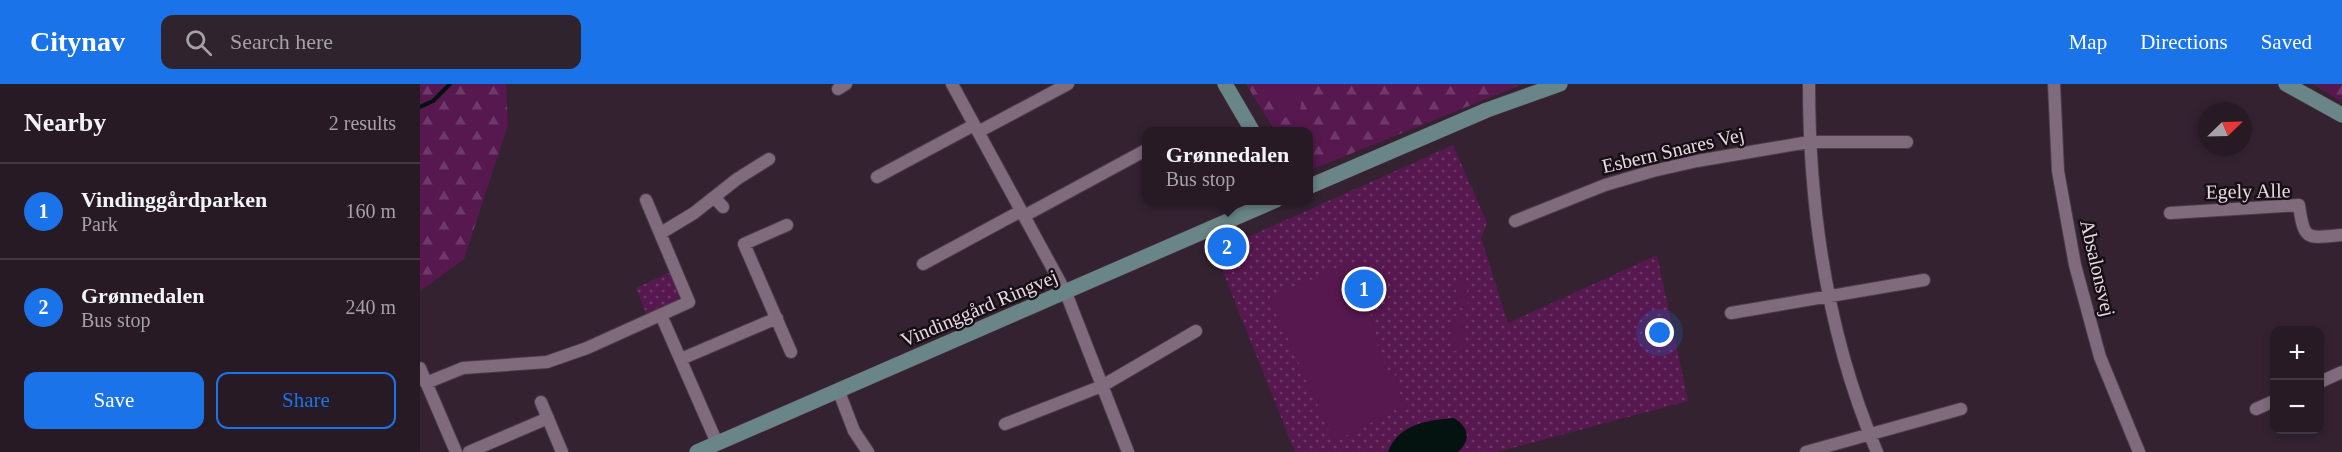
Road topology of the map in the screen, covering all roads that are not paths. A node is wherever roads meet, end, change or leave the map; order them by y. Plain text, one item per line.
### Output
1 (952, 84) edge
2 (1068, 84) edge
3 (1225, 84) edge
4 (1560, 84) edge
5 (1809, 84) edge
6 (2054, 84) edge
7 (2286, 84) edge
8 (2342, 115) edge
9 (1250, 127) edge
10 (976, 129) junction
11 (1907, 141) dead end
12 (1809, 142) junction
13 (1142, 152) edge
14 (769, 159) dead end
15 (877, 177) dead end
16 (1313, 185) edge
17 (646, 200) dead end
18 (1267, 205) edge
19 (2170, 213) dead end
20 (1022, 214) junction
21 (1515, 221) dead end
22 (787, 225) dead end
23 (661, 233) junction
24 (2342, 235) edge
25 (923, 264) dead end
26 (1924, 280) dead end
27 (1066, 293) junction
28 (1827, 297) junction
29 (1731, 313) dead end
30 (662, 315) junction
31 (777, 318) junction
32 (1196, 332) dead end
33 (791, 352) dead end
34 (681, 359) junction
35 (420, 368) edge
36 (2342, 372) edge
37 (2324, 380) edge
38 (426, 383) junction
39 (1102, 386) junction
40 (839, 392) junction
41 (541, 402) dead end
42 (2270, 403) edge
43 (1960, 409) dead end
44 (2256, 409) dead end
45 (548, 418) junction
46 (1005, 424) dead end
47 (1869, 435) junction
48 (717, 443) junction
49 (451, 450) edge
50 (469, 452) edge
51 (562, 452) edge
52 (697, 452) edge
53 (868, 452) edge
54 (1128, 452) edge
55 (1806, 452) edge
56 (1877, 452) edge
57 (2139, 452) edge

1 - 10 street
2 - 10 street
3 - 9 street
4 - 16 street
5 - 12 street
6 - 57 street, Absalonsvej
7 - 8 street
10 - 15 street
10 - 20 street
11 - 12 street, Esbern Snares Vej
12 - 21 street, Esbern Snares Vej
12 - 28 street
13 - 20 street
14 - 23 street
17 - 23 street
18 - 27 street, Vindinggård Ringvej
19 - 24 street, Egely Alle
20 - 25 street
20 - 27 street
22 - 31 street
23 - 30 street
26 - 28 street
27 - 39 street
27 - 40 street, Vindinggård Ringvej
28 - 29 street
28 - 47 street
30 - 34 street
30 - 38 street
31 - 33 street
31 - 34 street
32 - 39 street
34 - 48 street
35 - 38 street
36 - 37 street
38 - 49 street
39 - 46 street
39 - 54 street
40 - 48 street, Vindinggård Ringvej
40 - 53 street
41 - 45 street
42 - 44 street
43 - 47 street
45 - 50 street
45 - 51 street
47 - 55 street
47 - 56 street
48 - 52 street, Vindinggård Ringvej

